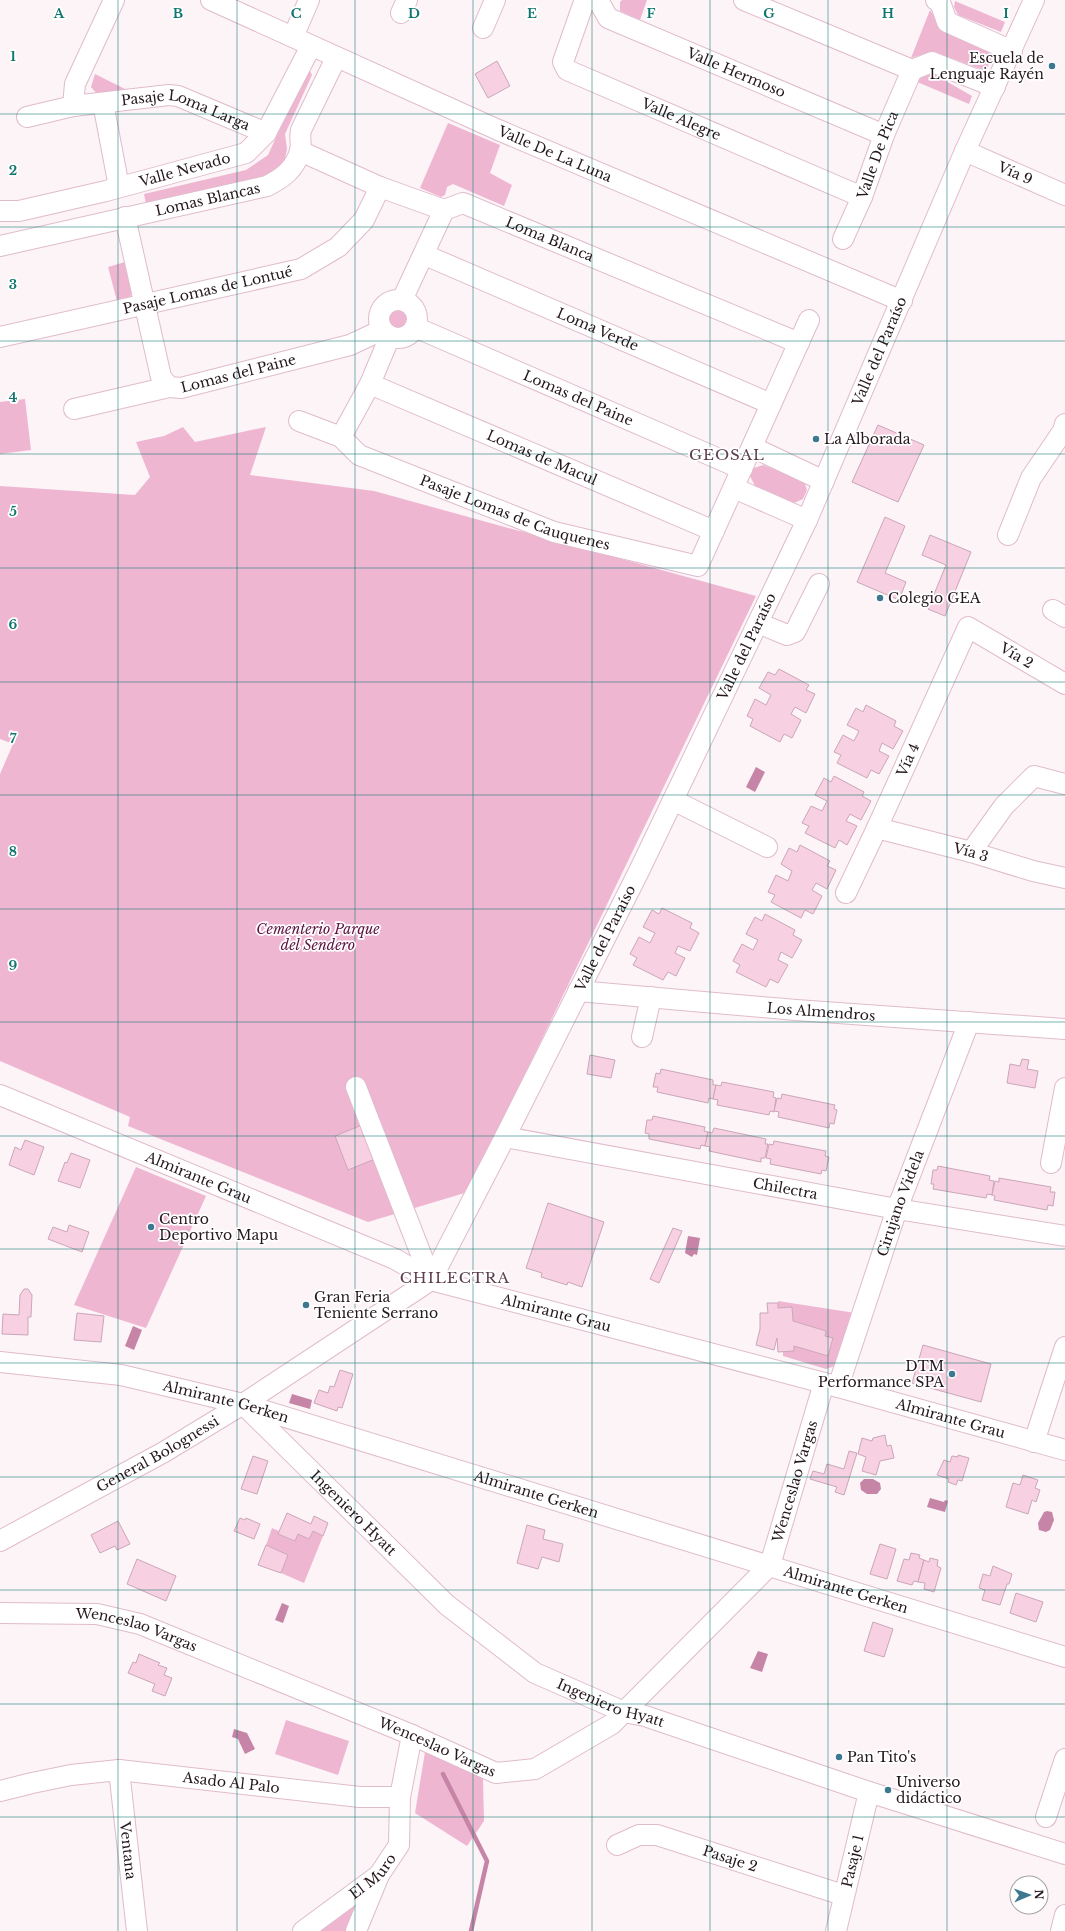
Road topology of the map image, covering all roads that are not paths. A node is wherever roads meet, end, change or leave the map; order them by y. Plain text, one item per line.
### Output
1 (114, 0) edge
2 (211, 0) edge
3 (309, 0) edge
4 (495, 0) edge
5 (744, 0) edge
6 (939, 0) edge
7 (1034, 0) edge
8 (590, 1) edge
9 (483, 28) dead end
10 (293, 37) junction
11 (311, 46) junction
12 (1012, 51) junction
13 (336, 58) junction
14 (912, 70) junction
15 (995, 87) junction
16 (103, 103) junction
17 (73, 106) junction
18 (27, 117) dead end
19 (266, 133) junction
20 (884, 134) junction
21 (300, 151) junction
22 (965, 151) junction
23 (119, 187) junction
24 (380, 187) junction
25 (1065, 196) edge
26 (862, 197) junction
27 (444, 210) junction
28 (0, 211) edge
29 (125, 217) junction
30 (843, 239) dead end
31 (0, 246) edge
32 (425, 255) junction
33 (402, 300) junction
34 (902, 301) junction
35 (145, 303) junction
36 (809, 320) dead end
37 (415, 327) junction
38 (386, 333) junction
39 (0, 337) edge
40 (799, 343) junction
41 (350, 345) junction
42 (372, 379) junction
43 (169, 387) junction
44 (772, 404) junction
45 (74, 409) dead end
46 (299, 421) dead end
47 (1065, 424) edge
48 (341, 437) junction
49 (752, 448) junction
50 (742, 469) junction
51 (824, 481) junction
52 (734, 488) junction
53 (807, 520) junction
54 (714, 531) junction
55 (1008, 535) dead end
56 (819, 584) dead end
57 (758, 623) junction
58 (968, 627) joint
59 (1065, 684) edge
60 (1065, 784) edge
61 (673, 800) junction
62 (877, 828) junction
63 (767, 847) dead end
64 (971, 852) junction
65 (1065, 878) edge
66 (846, 893) dead end
67 (578, 991) junction
68 (651, 997) junction
69 (969, 1022) junction
70 (1065, 1028) edge
71 (642, 1037) dead end
72 (356, 1087) dead end
73 (1065, 1088) edge
74 (0, 1095) edge
75 (505, 1137) junction
76 (1052, 1163) dead end
77 (897, 1209) junction
78 (1065, 1236) edge
79 (431, 1280) junction
80 (1065, 1347) edge
81 (0, 1362) edge
82 (831, 1385) junction
83 (243, 1404) junction
84 (1034, 1442) junction
85 (1065, 1450) edge
86 (0, 1541) edge
87 (770, 1565) junction
88 (0, 1613) edge
89 (1065, 1657) edge
90 (624, 1712) junction
91 (412, 1734) junction
92 (1065, 1759) edge
93 (120, 1770) junction
94 (0, 1791) edge
95 (869, 1792) junction
96 (400, 1798) junction
97 (1046, 1816) dead end
98 (617, 1845) dead end
99 (1065, 1854) edge
100 (379, 1875) junction
101 (843, 1895) junction
102 (1065, 1915) edge
103 (136, 1931) edge
104 (303, 1931) edge
105 (356, 1931) edge
106 (836, 1931) edge
107 (1061, 1931) edge

1 - 17 street
2 - 10 street, Valle De La Luna
3 - 10 street
4 - 9 street
5 - 14 street
6 - 12 street
7 - 12 street, Valle del Paraíso
8 - 20 street, Valle Hermoso
8 - 26 street, Valle Alegre
10 - 11 street, Valle De La Luna
11 - 13 street, Valle De La Luna
11 - 19 street, Valle Nevado
12 - 15 street, Valle del Paraíso
13 - 21 street, Lomas Blancas
13 - 34 street, Valle De La Luna
14 - 15 street
14 - 20 street, Valle De Pica
15 - 22 street, Valle del Paraíso
16 - 17 street, Pasaje Loma Larga
16 - 19 street, Pasaje Loma Larga
16 - 23 street, Pasaje Loma Larga
17 - 18 street, Pasaje Loma Larga
19 - 23 street, Valle Nevado
20 - 26 street, Valle De Pica
21 - 24 street
21 - 29 street, Lomas Blancas
22 - 25 street, Vía 9
22 - 34 street, Valle del Paraíso
23 - 28 street, Valle Nevado
24 - 27 street
24 - 35 street, Pasaje Lomas de Lontué
26 - 30 street, Valle De Pica
27 - 32 street
27 - 40 street, Loma Blanca
29 - 31 street, Lomas Blancas
29 - 35 street, Lomas del Paine
32 - 33 street
32 - 44 street, Loma Verde
33 - 37 street
33 - 38 street
34 - 51 street, Valle del Paraíso
35 - 39 street, Pasaje Lomas de Lontué
35 - 43 street, Lomas del Paine
36 - 40 street
37 - 38 street
37 - 50 street, Lomas del Paine
38 - 41 street, Lomas del Paine
38 - 42 street
40 - 44 street
41 - 42 street
41 - 43 street, Lomas del Paine
42 - 48 street
42 - 54 street, Lomas de Macul
43 - 45 street
44 - 49 street
46 - 48 street
47 - 55 street
48 - 54 street, Pasaje Lomas de Cauquenes
49 - 50 street
49 - 51 street
50 - 52 street
51 - 53 street, Valle del Paraíso
52 - 53 street
52 - 54 street
53 - 57 street, Valle del Paraíso
56 - 57 street
57 - 61 street, Valle del Paraíso
58 - 59 street, Vía 2
58 - 62 street, Vía 4
60 - 64 street
61 - 63 street
61 - 67 street, Valle del Paraíso
62 - 64 street, Vía 3
62 - 66 street, Vía 4
64 - 65 street, Vía 3
67 - 68 street, Los Almendros
67 - 75 street, Valle del Paraíso
68 - 69 street, Los Almendros
68 - 71 street
69 - 70 street, Los Almendros
69 - 77 street, Cirujano Videla
72 - 79 street
73 - 76 street
74 - 79 street, Almirante Grau
75 - 77 street, Chilectra
75 - 79 street, Valle del Paraíso
77 - 78 street, Chilectra
77 - 82 street, Cirujano Videla
79 - 82 street, Almirante Grau
79 - 83 street, General Bolognessi
80 - 84 street
81 - 83 street, Almirante Gerken
82 - 84 street, Almirante Grau
82 - 87 street, Wenceslao Vargas
83 - 86 street, General Bolognessi
83 - 87 street, Almirante Gerken
83 - 90 street, Ingeniero Hyatt
84 - 85 street, Almirante Grau
87 - 89 street, Almirante Gerken
87 - 90 street, Wenceslao Vargas
88 - 91 street, Wenceslao Vargas
90 - 91 street, Wenceslao Vargas
90 - 95 street, Ingeniero Hyatt
91 - 96 street
92 - 97 street
93 - 94 street, Asado Al Palo
93 - 96 street, Asado Al Palo
93 - 103 street, Ventana
95 - 99 street, Ingeniero Hyatt
95 - 101 street, Pasaje 1
96 - 100 street, El Muro
98 - 101 street, Pasaje 2
100 - 104 street, El Muro
100 - 105 street
101 - 106 street, Pasaje 1
102 - 107 street

